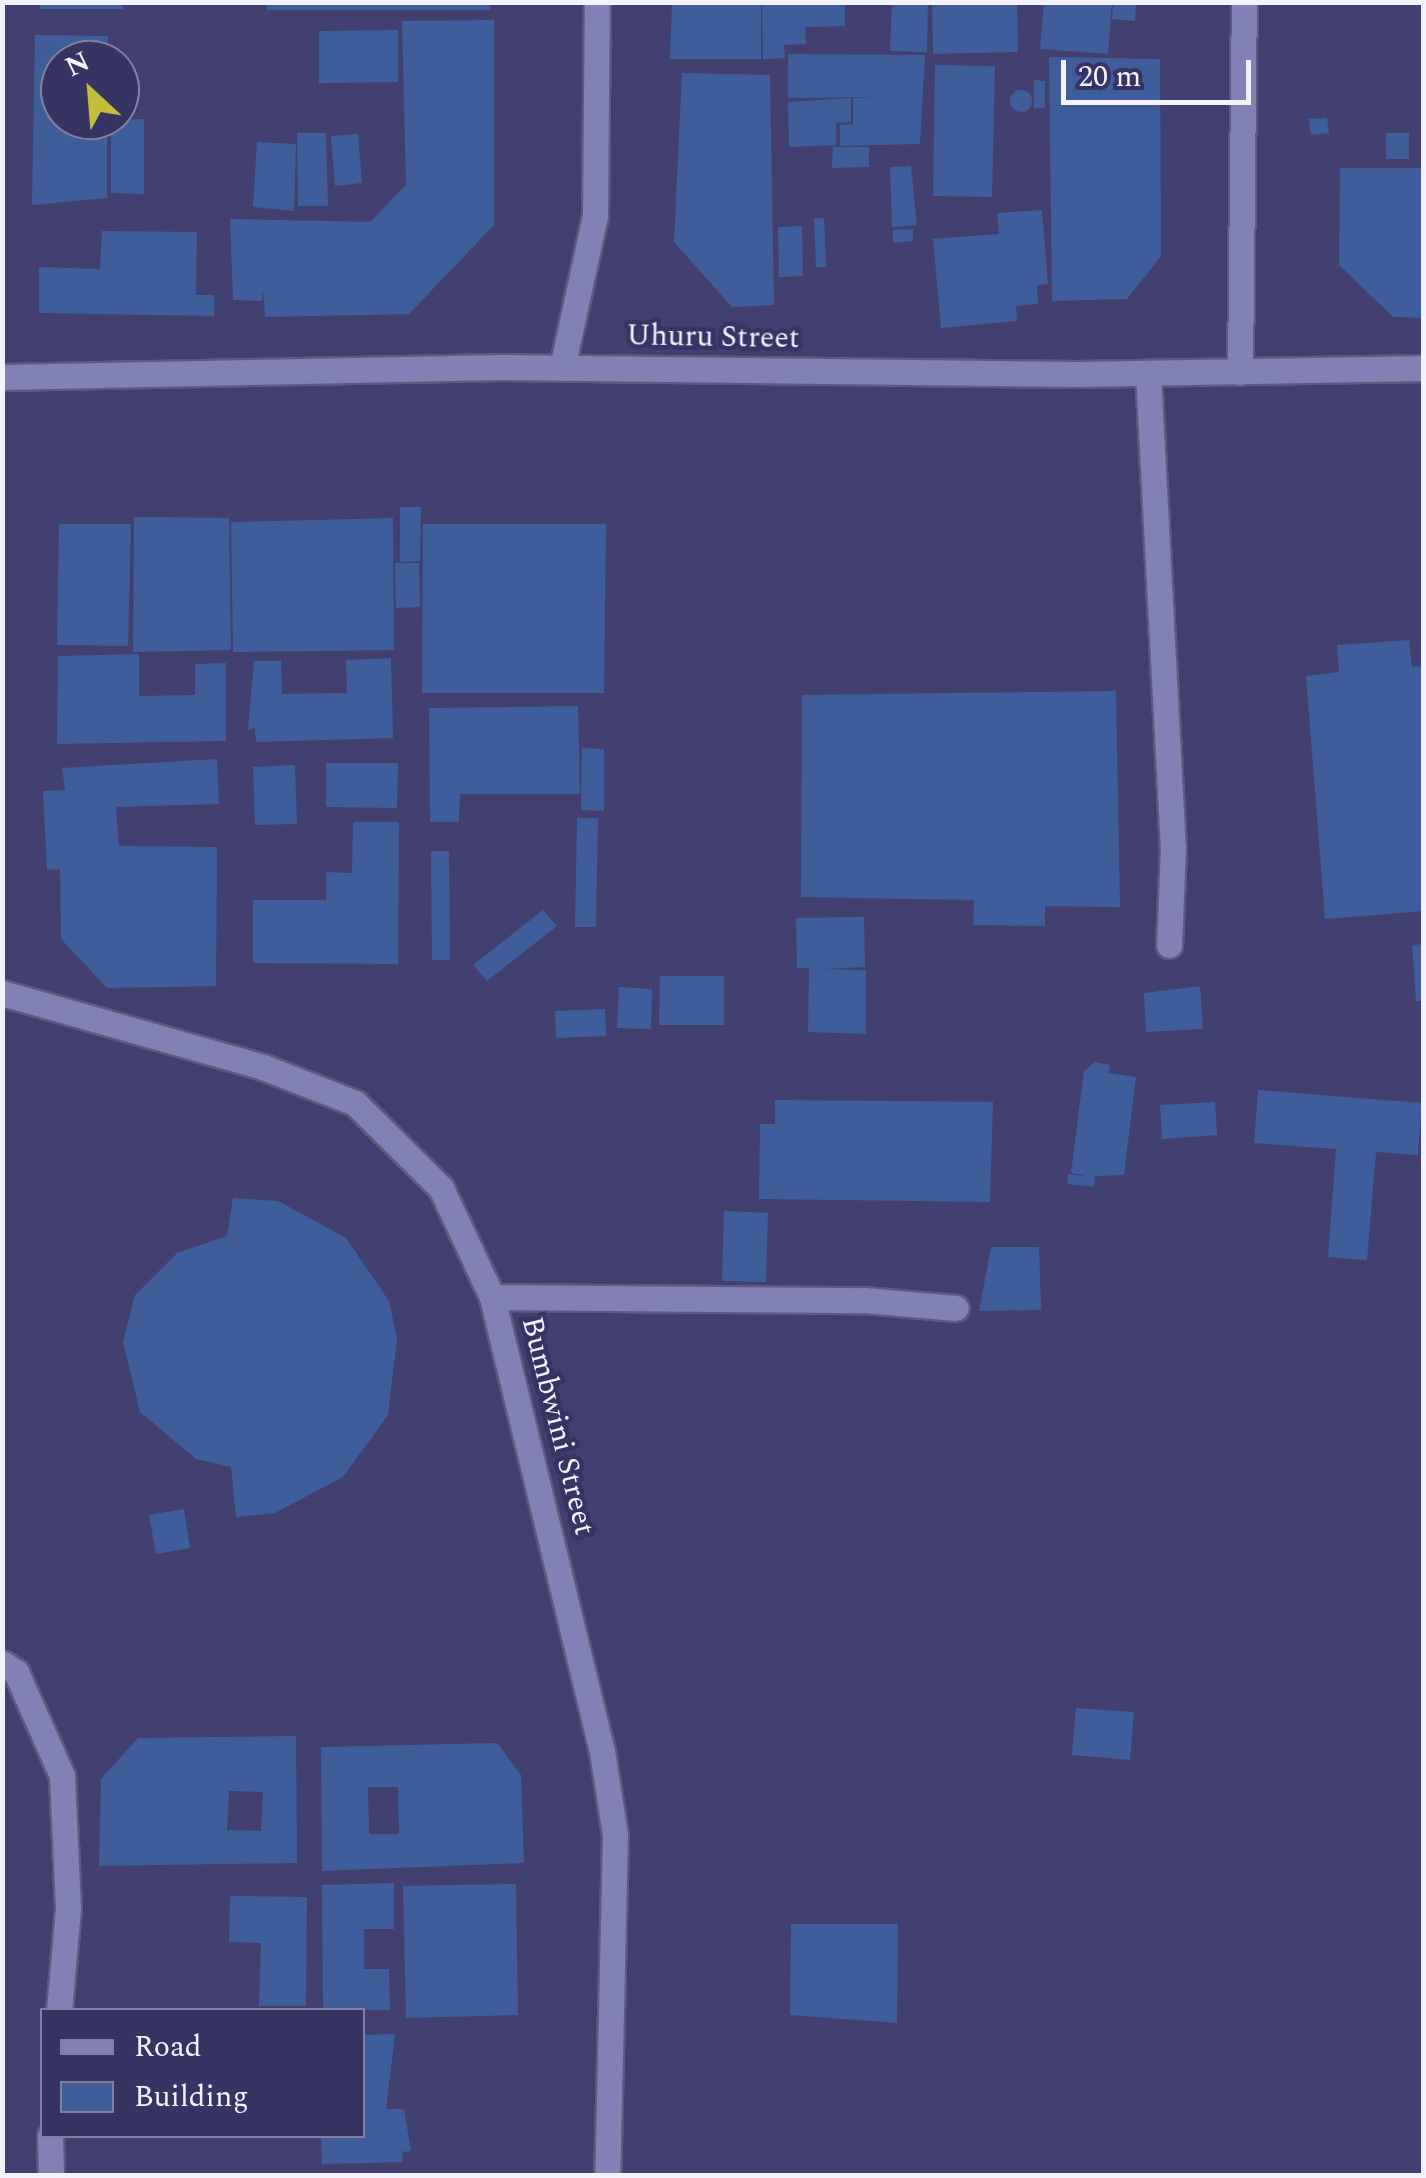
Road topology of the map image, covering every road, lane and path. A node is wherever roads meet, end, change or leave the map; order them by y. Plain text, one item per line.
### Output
1 (597, 2) edge
2 (1244, 2) edge
3 (562, 368) junction
4 (1424, 368) edge
5 (1240, 372) junction
6 (1148, 374) junction
7 (2, 377) edge
8 (1170, 944) dead end
9 (3, 986) edge
10 (492, 1297) junction
11 (956, 1308) dead end
12 (2, 1663) edge
13 (59, 2008) edge
14 (50, 2138) edge
15 (51, 2176) edge
16 (607, 2176) edge

1 - 3 street
2 - 5 street
3 - 6 street, Uhuru Street
3 - 7 street, Uhuru Street
4 - 5 street, Uhuru Street
5 - 6 street, Uhuru Street
6 - 8 street
9 - 10 street, Bumbwini Street
10 - 11 street
10 - 16 street, Bumbwini Street
12 - 13 street
14 - 15 street

